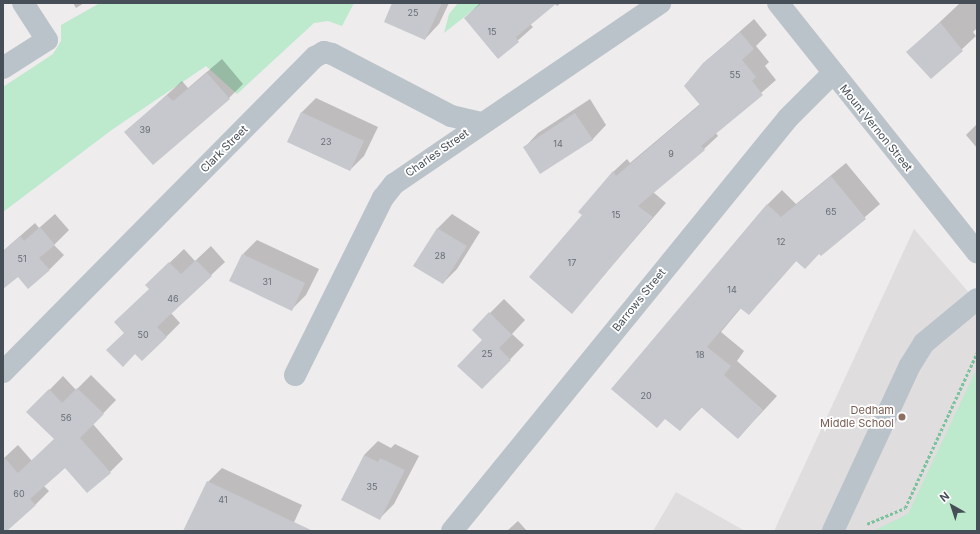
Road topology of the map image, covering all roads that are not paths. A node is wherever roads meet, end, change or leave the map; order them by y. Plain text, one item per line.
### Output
1 (23, 3) edge
2 (660, 3) edge
3 (778, 3) edge
4 (3, 68) edge
5 (832, 74) junction
6 (481, 123) junction
7 (977, 252) edge
8 (977, 299) edge
9 (3, 372) edge
10 (295, 375) dead end
11 (452, 531) edge
12 (833, 531) edge

1 - 4 street
2 - 6 street, Charles Street
3 - 5 street, Mount Vernon Street
5 - 7 street, Mount Vernon Street
5 - 11 street, Barrows Street
6 - 9 street, Clark Street
6 - 10 street, Charles Street
8 - 12 street

